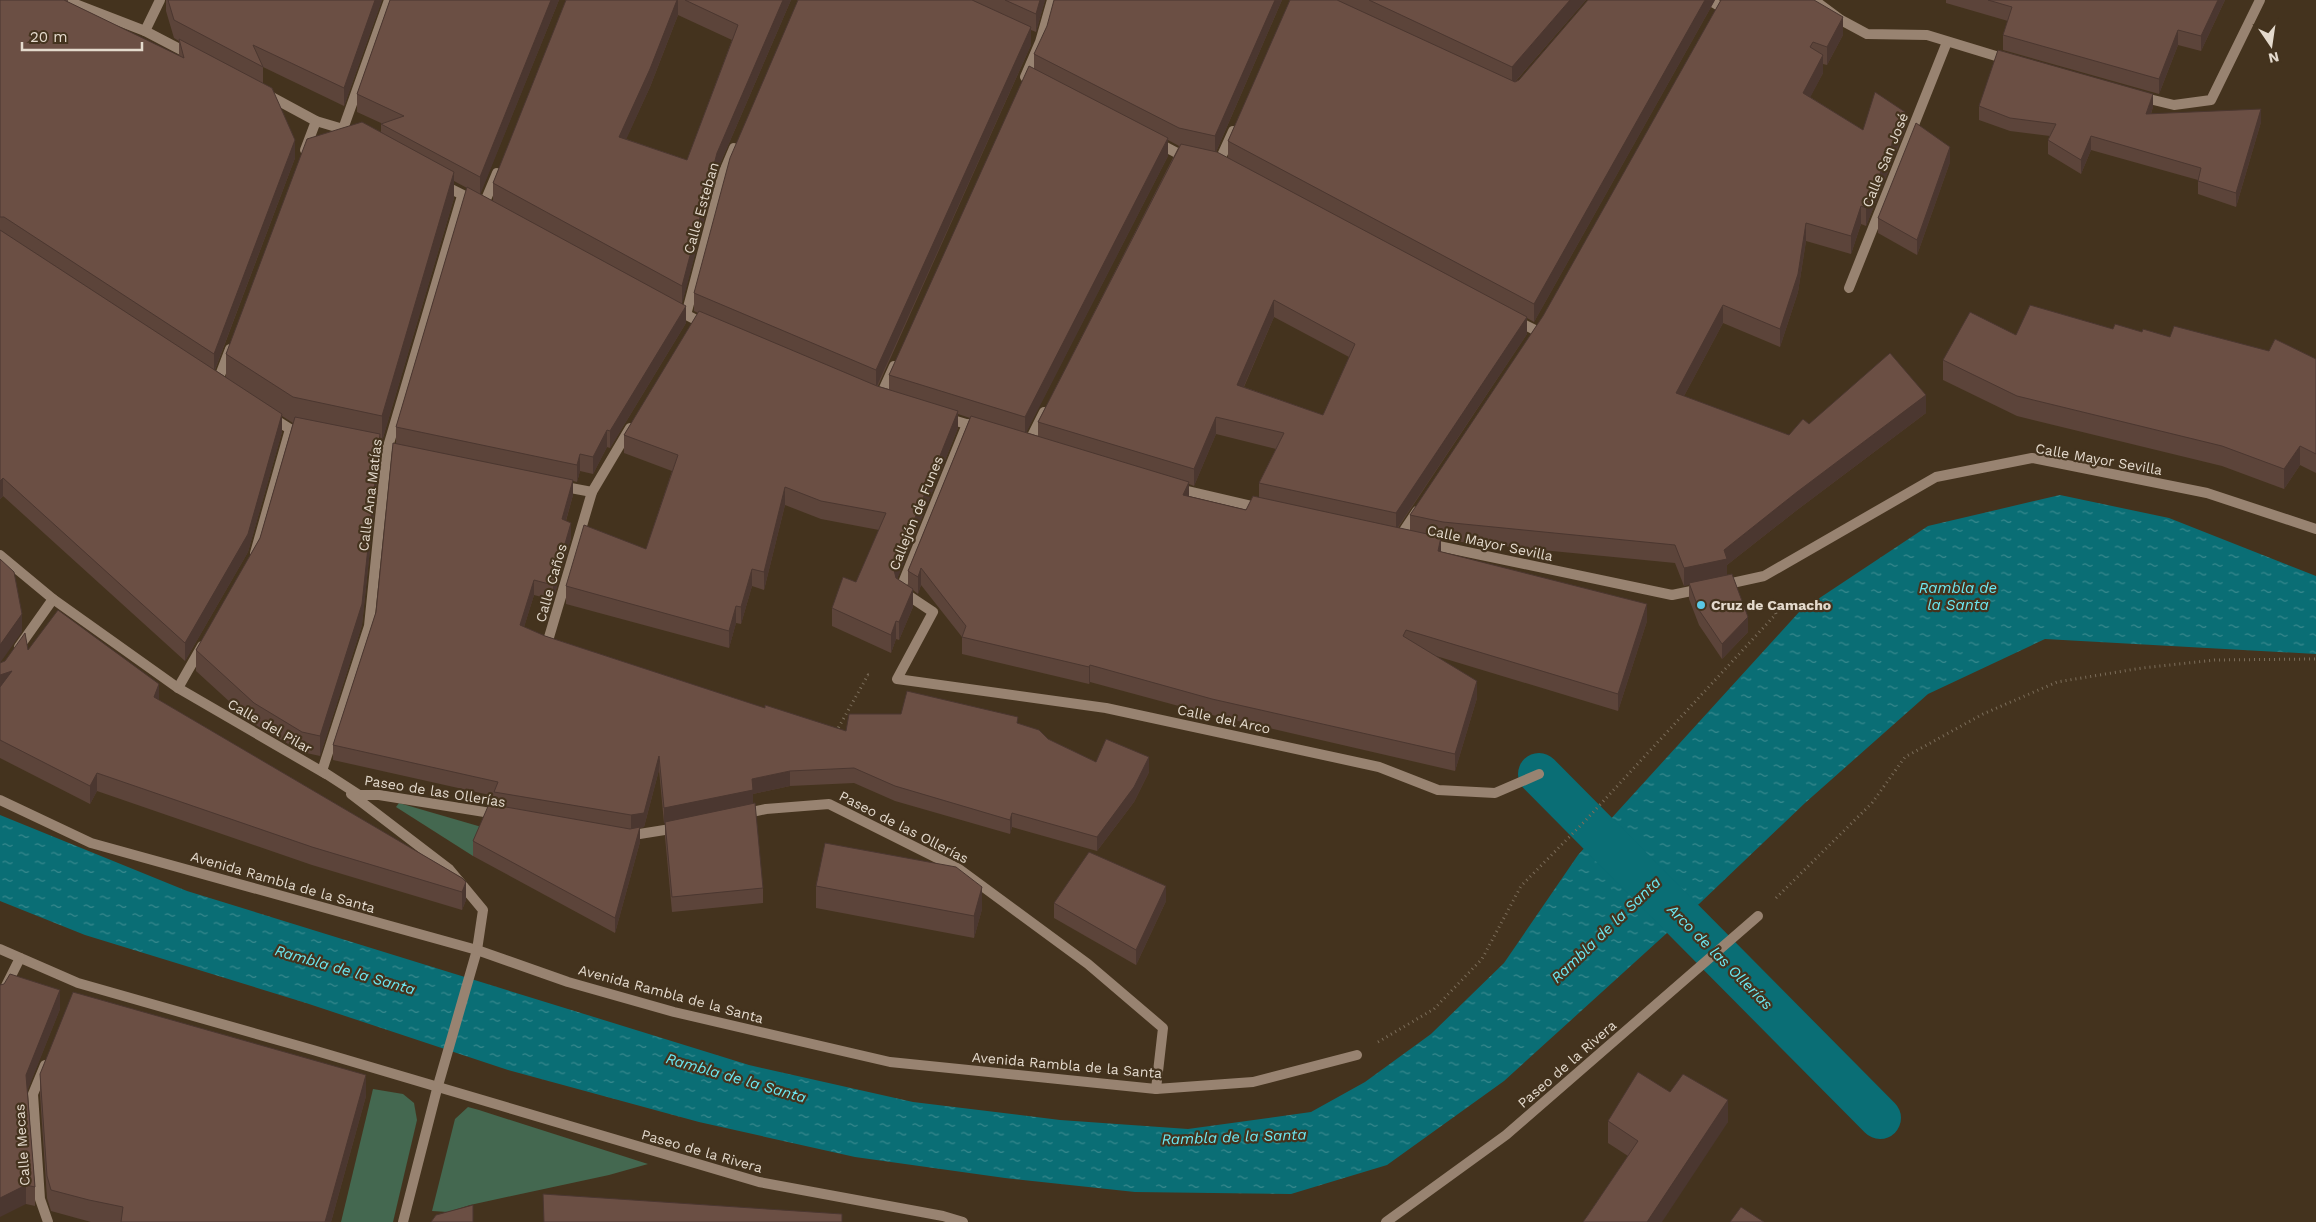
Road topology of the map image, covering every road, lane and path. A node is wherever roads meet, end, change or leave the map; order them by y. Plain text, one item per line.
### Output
1 (64, 0) edge
2 (160, 0) edge
3 (389, 0) edge
4 (1052, 0) edge
5 (1709, 0) edge
6 (1814, 0) edge
7 (2260, 0) edge
8 (1719, 7) edge
9 (145, 31) junction
10 (1947, 42) junction
11 (205, 62) edge
12 (2020, 63) edge
13 (1027, 80) edge
14 (256, 89) edge
15 (2130, 95) edge
16 (1239, 117) edge
17 (316, 121) junction
18 (343, 129) junction
19 (1144, 136) edge
20 (360, 138) edge
21 (739, 138) edge
22 (302, 157) edge
23 (502, 160) edge
24 (437, 181) edge
25 (462, 196) junction
26 (1849, 288) dead end
27 (668, 305) edge
28 (1501, 312) edge
29 (686, 315) junction
30 (714, 328) edge
31 (1536, 331) edge
32 (234, 338) edge
33 (900, 353) edge
34 (217, 383) edge
35 (880, 397) edge
36 (1051, 399) edge
37 (266, 414) edge
38 (933, 414) edge
39 (636, 418) edge
40 (967, 424) junction
41 (290, 429) junction
42 (994, 432) edge
43 (309, 433) edge
44 (1029, 443) edge
45 (553, 484) edge
46 (1161, 484) edge
47 (592, 492) junction
48 (1421, 505) edge
49 (1275, 511) edge
50 (2316, 529) edge
51 (0, 555) edge
52 (250, 563) edge
53 (53, 599) junction
54 (1776, 614) dead end
55 (207, 638) edge
56 (566, 650) edge
57 (2316, 659) edge
58 (11, 660) edge
59 (897, 679) junction
60 (178, 688) junction
61 (835, 733) edge
62 (322, 771) junction
63 (1539, 774) dead end
64 (0, 800) edge
65 (506, 816) edge
66 (728, 817) edge
67 (689, 825) edge
68 (612, 834) edge
69 (1758, 916) joint
70 (0, 949) edge
71 (477, 950) junction
72 (20, 958) junction
73 (0, 998) edge
74 (1357, 1055) joint
75 (48, 1057) edge
76 (437, 1088) junction
77 (1156, 1089) junction
78 (944, 1219) edge
79 (48, 1222) edge
80 (403, 1222) edge
81 (963, 1222) edge
82 (1386, 1222) edge

1 - 9 street
2 - 9 street
3 - 18 street
4 - 13 street
5 - 8 street
6 - 10 street
7 - 15 street
9 - 11 street
10 - 12 street
10 - 26 street, Calle San José
14 - 17 street
16 - 19 street
17 - 18 street
17 - 22 street
18 - 20 street
21 - 29 street, Calle Esteban
23 - 25 street
24 - 25 street
25 - 62 street, Calle Ana Matías
27 - 29 street
28 - 31 street
29 - 30 street
32 - 34 street
33 - 35 street
36 - 44 street
37 - 41 street
38 - 40 street
39 - 47 street, Calle Caños
40 - 42 street
40 - 59 street, Callejón de Funes
41 - 43 street
41 - 52 street
45 - 47 street
46 - 49 street
47 - 56 street, Calle Caños
48 - 50 street, Calle Mayor Sevilla
51 - 53 street, Calle del Pilar
53 - 58 street
53 - 60 street, Calle del Pilar
54 - 74 path
55 - 60 street
57 - 69 path
59 - 61 path
59 - 63 street, Calle del Arco
60 - 62 street, Calle del Pilar
62 - 65 street, Paseo de las Ollerías
62 - 71 street, Calle del Pilar
64 - 71 street, Avenida Rambla de la Santa
66 - 77 street, Paseo de las Ollerías
67 - 68 street
69 - 82 street, Paseo de la Rivera
70 - 72 street
71 - 76 street, Calle del Pilar
71 - 77 street, Avenida Rambla de la Santa
72 - 73 street
72 - 76 street
74 - 77 street, Avenida Rambla de la Santa
75 - 79 street, Calle Mecas
76 - 78 street, Paseo de la Rivera
76 - 80 street, Calle del Pilar
78 - 81 street, Paseo de la Rivera

